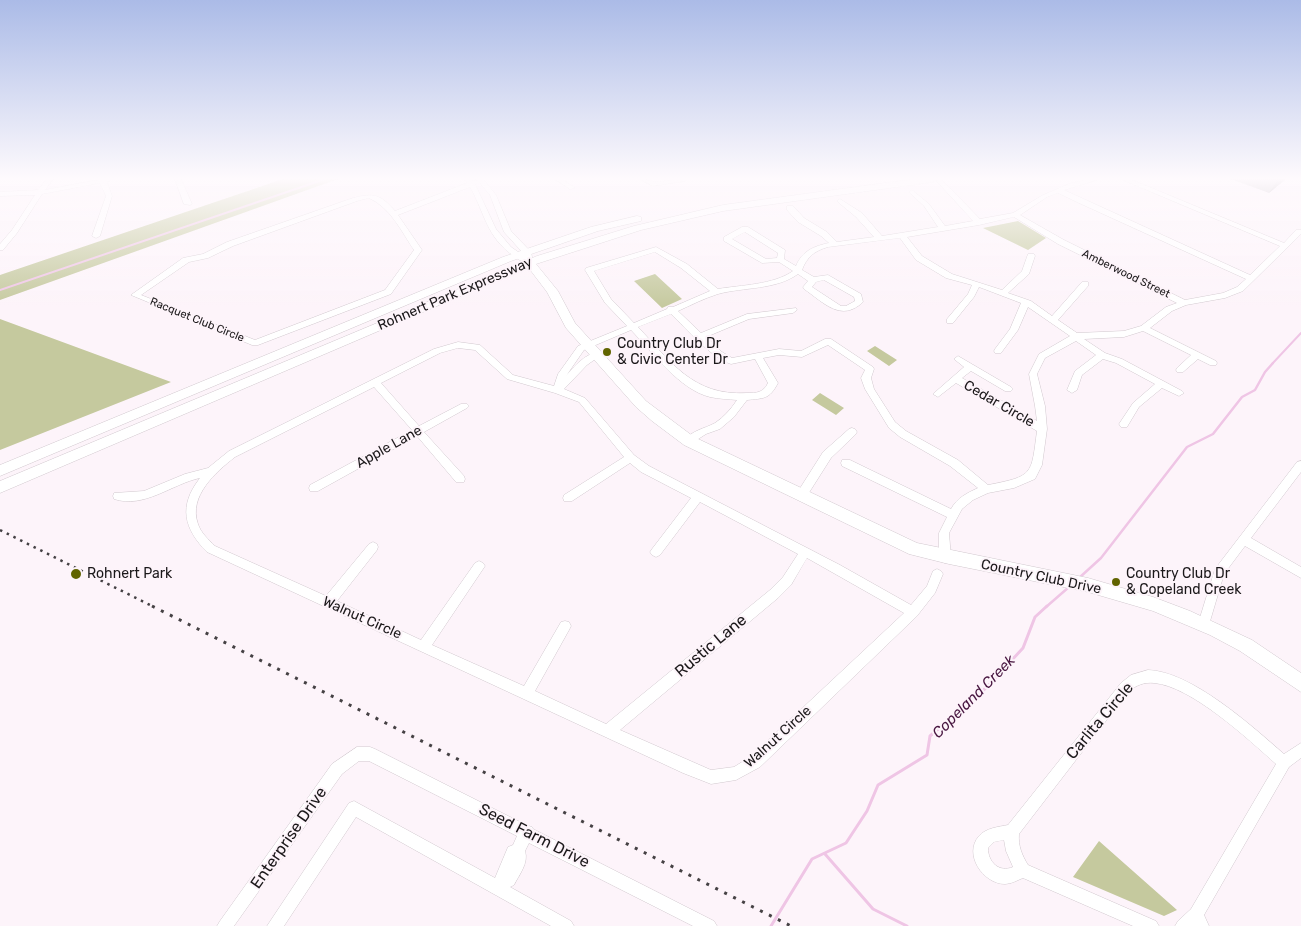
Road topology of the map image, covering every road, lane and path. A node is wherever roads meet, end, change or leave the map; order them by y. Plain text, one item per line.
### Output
1 (21, 222) edge
2 (100, 222) edge
3 (291, 222) edge
4 (398, 222) edge
5 (489, 222) edge
6 (504, 222) edge
7 (622, 222) edge
8 (664, 222) edge
9 (805, 222) edge
10 (866, 222) edge
11 (938, 222) edge
12 (983, 222) edge
13 (1027, 222) edge
14 (1125, 222) edge
15 (1228, 222) edge
16 (979, 223) joint
17 (943, 229) junction
18 (1299, 232) dead end
19 (96, 236) dead end
20 (902, 236) junction
21 (880, 238) junction
22 (836, 244) junction
23 (1285, 246) junction
24 (0, 248) edge
25 (1031, 256) dead end
26 (524, 257) junction
27 (780, 260) junction
28 (798, 271) junction
29 (1251, 278) junction
30 (813, 280) junction
31 (977, 284) junction
32 (1085, 284) dead end
33 (716, 292) junction
34 (1003, 293) junction
35 (1026, 302) junction
36 (1184, 303) junction
37 (671, 309) junction
38 (793, 310) dead end
39 (1053, 320) junction
40 (950, 321) dead end
41 (631, 326) junction
42 (1144, 328) junction
43 (701, 336) junction
44 (1077, 336) junction
45 (592, 349) junction
46 (998, 351) dead end
47 (1102, 355) junction
48 (1197, 355) junction
49 (758, 356) junction
50 (958, 359) dead end
51 (1213, 363) dead end
52 (970, 367) junction
53 (1180, 370) dead end
54 (956, 379) junction
55 (375, 382) junction
56 (1162, 384) junction
57 (1008, 389) dead end
58 (558, 390) junction
59 (1072, 390) dead end
60 (1179, 393) dead end
61 (938, 394) dead end
62 (744, 397) junction
63 (464, 406) dead end
64 (1124, 424) dead end
65 (1042, 429) junction
66 (417, 431) junction
67 (852, 432) dead end
68 (689, 440) junction
69 (630, 458) junction
70 (846, 463) dead end
71 (1301, 465) edge
72 (0, 471) edge
73 (209, 472) junction
74 (460, 479) dead end
75 (0, 487) edge
76 (314, 488) dead end
77 (986, 489) junction
78 (118, 496) dead end
79 (801, 496) junction
80 (698, 497) junction
81 (568, 498) dead end
82 (952, 514) junction
83 (1243, 539) junction
84 (373, 547) dead end
85 (656, 552) dead end
86 (805, 552) junction
87 (944, 558) junction
88 (478, 566) dead end
89 (1301, 573) edge
90 (937, 574) dead end
91 (328, 603) junction
92 (913, 612) junction
93 (1204, 624) junction
94 (565, 626) dead end
95 (424, 646) junction
96 (1301, 684) edge
97 (527, 693) junction
98 (608, 732) junction
99 (1301, 750) edge
100 (357, 754) joint
101 (1284, 762) junction
102 (1012, 831) junction
103 (527, 832) junction
104 (1023, 870) junction
105 (501, 885) junction
106 (1199, 920) edge
107 (225, 926) edge
108 (276, 926) edge
109 (566, 926) edge
110 (709, 926) edge
111 (1151, 926) edge
112 (1183, 926) edge

1 - 24 street
2 - 19 street
3 - 4 street, Racquet Club Circle
5 - 26 street, Country Club Drive
6 - 26 street, Country Club Drive
7 - 26 main road, Rohnert Park Expressway
8 - 26 main road, Rohnert Park Expressway
9 - 22 street
10 - 21 street
11 - 17 street
12 - 16 street
13 - 36 street, Amberwood Street
14 - 29 street
15 - 23 street
16 - 17 street
17 - 20 street
18 - 23 street
20 - 21 street
20 - 31 street
21 - 22 street
22 - 28 street
23 - 29 street
25 - 34 street
26 - 45 main road, Country Club Drive
26 - 72 main road, Rohnert Park Expressway
26 - 75 main road, Rohnert Park Expressway
27 - 27 street
27 - 28 street
28 - 30 street
28 - 33 street
29 - 36 street
30 - 30 street
31 - 34 street
31 - 40 street
32 - 39 street
33 - 37 street
33 - 41 street
34 - 35 street
35 - 39 street
35 - 46 street
36 - 42 street
37 - 41 street
37 - 43 street
38 - 43 street
39 - 44 street
41 - 45 street
41 - 62 street
42 - 44 street
42 - 48 street
43 - 49 street
44 - 47 street
44 - 65 street
45 - 58 street
45 - 58 street
45 - 68 main road, Country Club Drive
47 - 56 street
47 - 59 street
48 - 51 street
48 - 53 street
49 - 62 street
49 - 77 street
50 - 52 street, Cedar Circle
52 - 54 street, Cedar Circle
52 - 57 street, Cedar Circle
54 - 61 street, Cedar Circle
54 - 65 street, Cedar Circle
55 - 58 street, Walnut Circle
55 - 66 street
55 - 73 street, Walnut Circle
56 - 60 street
56 - 64 street
58 - 69 street, Walnut Circle
62 - 68 street
63 - 66 street, Apple Lane
65 - 77 street
66 - 74 street
66 - 76 street, Apple Lane
67 - 79 street
68 - 79 main road, Country Club Drive
69 - 80 street, Walnut Circle
69 - 81 street
70 - 82 street
71 - 83 street
73 - 78 street
73 - 91 street, Walnut Circle
77 - 82 street
79 - 87 main road, Country Club Drive
80 - 85 street
80 - 86 street, Walnut Circle
82 - 87 street
83 - 89 street
83 - 93 street
84 - 91 street
86 - 92 street, Walnut Circle
86 - 98 street, Rustic Lane
87 - 93 main road, Country Club Drive
88 - 95 street
90 - 92 street, Walnut Circle
91 - 95 street, Walnut Circle
92 - 98 street, Walnut Circle
93 - 96 main road, Country Club Drive
94 - 97 street
95 - 97 street, Walnut Circle
97 - 98 street, Walnut Circle
99 - 101 street
100 - 103 street, Seed Farm Drive
100 - 107 street, Enterprise Drive
101 - 102 street, Carlita Circle
101 - 106 street
102 - 104 street
102 - 104 street
103 - 105 street
103 - 110 street, Seed Farm Drive
104 - 111 street
105 - 108 street
105 - 109 street
106 - 112 street

